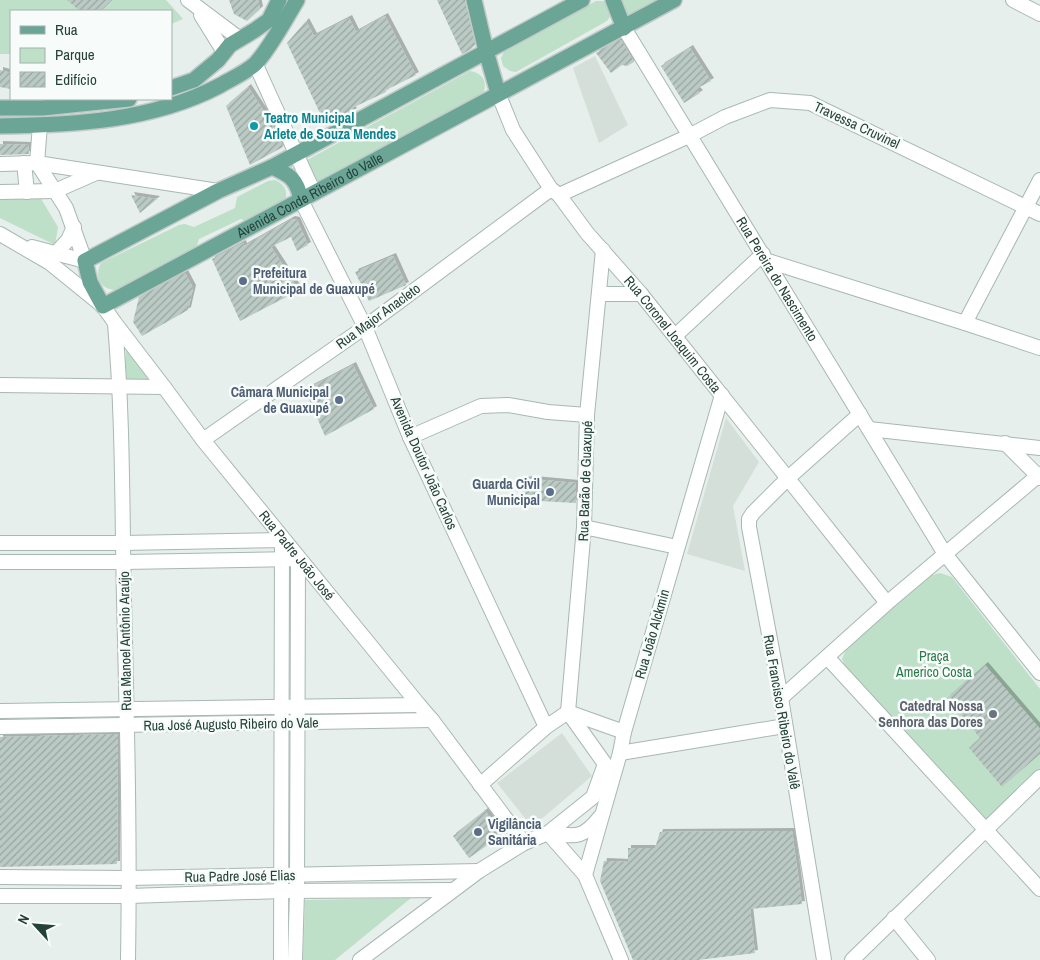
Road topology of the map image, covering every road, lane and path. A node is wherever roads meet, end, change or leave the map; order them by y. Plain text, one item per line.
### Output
1 (280, 0) edge
2 (296, 0) edge
3 (474, 0) edge
4 (582, 0) edge
5 (613, 0) edge
6 (674, 0) edge
7 (1013, 0) edge
8 (192, 4) edge
9 (1040, 14) edge
10 (624, 28) junction
11 (240, 39) junction
12 (486, 51) junction
13 (224, 52) junction
14 (256, 62) junction
15 (240, 74) junction
16 (172, 88) edge
17 (498, 93) junction
18 (119, 100) edge
19 (0, 108) edge
20 (42, 108) junction
21 (40, 125) junction
22 (0, 126) edge
23 (689, 136) junction
24 (295, 154) junction
25 (31, 163) junction
26 (0, 164) edge
27 (272, 167) junction
28 (96, 173) junction
29 (1040, 180) edge
30 (55, 191) junction
31 (218, 191) junction
32 (0, 192) edge
33 (27, 192) junction
34 (555, 192) junction
35 (307, 196) junction
36 (1026, 207) junction
37 (1040, 214) edge
38 (74, 227) junction
39 (0, 234) edge
40 (17, 243) junction
41 (603, 250) junction
42 (56, 254) junction
43 (766, 258) junction
44 (85, 261) junction
45 (599, 294) junction
46 (642, 294) junction
47 (103, 306) junction
48 (114, 323) junction
49 (965, 323) junction
50 (365, 327) junction
51 (675, 336) junction
52 (1040, 348) edge
53 (0, 385) edge
54 (164, 386) junction
55 (120, 387) junction
56 (722, 395) junction
57 (860, 414) junction
58 (587, 415) junction
59 (869, 429) junction
60 (410, 437) junction
61 (203, 440) junction
62 (1004, 443) junction
63 (1040, 448) edge
64 (1039, 476) edge
65 (787, 479) junction
66 (584, 527) junction
67 (282, 540) junction
68 (0, 543) edge
69 (123, 543) junction
70 (677, 548) junction
71 (946, 554) junction
72 (298, 559) junction
73 (283, 560) junction
74 (0, 562) edge
75 (124, 562) junction
76 (887, 603) junction
77 (827, 656) junction
78 (1040, 673) edge
79 (781, 698) junction
80 (419, 705) junction
81 (282, 707) junction
82 (297, 707) junction
83 (127, 709) junction
84 (0, 712) edge
85 (568, 712) junction
86 (432, 720) junction
87 (281, 723) junction
88 (298, 723) junction
89 (127, 726) junction
90 (546, 726) junction
91 (785, 726) junction
92 (0, 727) edge
93 (624, 732) junction
94 (620, 753) junction
95 (1038, 783) edge
96 (480, 786) junction
97 (602, 813) junction
98 (985, 829) junction
99 (548, 833) junction
100 (524, 842) junction
101 (479, 871) junction
102 (296, 875) junction
103 (585, 875) junction
104 (282, 876) junction
105 (0, 877) edge
106 (128, 878) junction
107 (1040, 889) edge
108 (453, 890) junction
109 (282, 891) junction
110 (297, 892) junction
111 (0, 896) edge
112 (129, 896) junction
113 (894, 918) junction
114 (128, 960) edge
115 (281, 960) edge
116 (295, 960) edge
117 (360, 960) edge
118 (621, 960) edge
119 (824, 960) edge
120 (852, 960) edge
121 (928, 960) edge

1 - 11 main road
2 - 14 main road
3 - 12 main road, Rua Coronel Joaquim Costa
4 - 12 main road
5 - 10 main road, Rua Pereira do Nascimento
6 - 10 main road, Avenida Conde Ribeiro do Valle
7 - 9 street
8 - 11 street
8 - 13 street
10 - 17 main road, Avenida Conde Ribeiro do Valle
10 - 23 street, Rua Pereira do Nascimento
11 - 13 main road
11 - 14 main road
12 - 17 main road, Rua Coronel Joaquim Costa
12 - 24 main road
13 - 15 main road
13 - 16 main road
14 - 15 main road
14 - 24 street, Avenida Doutor João Carlos
15 - 21 main road
17 - 34 street, Rua Coronel Joaquim Costa
17 - 35 main road, Avenida Conde Ribeiro do Valle
18 - 20 main road
19 - 20 main road
20 - 21 main road
21 - 22 main road
21 - 25 street
23 - 34 street, Travessa Cruvinel
23 - 36 street, Travessa Cruvinel
23 - 43 street, Rua Pereira do Nascimento
24 - 27 main road
24 - 35 street, Avenida Doutor João Carlos
25 - 26 street
25 - 28 street
25 - 30 street
25 - 33 street
27 - 31 main road
27 - 35 main road
28 - 30 street
28 - 31 street
29 - 36 street
30 - 33 street
30 - 38 street
31 - 44 main road
32 - 33 street
34 - 41 street, Rua Coronel Joaquim Costa
34 - 50 street, Rua Major Anacleto
35 - 47 main road, Avenida Conde Ribeiro do Valle
35 - 50 street, Avenida Doutor João Carlos
36 - 37 street, Travessa Cruvinel
36 - 49 street
38 - 42 street
38 - 44 street
39 - 40 street
40 - 42 street
40 - 47 street
41 - 45 street, Rua Barão de Guaxupé
41 - 46 street, Rua Coronel Joaquim Costa
42 - 44 street
43 - 49 street
43 - 51 street
43 - 57 street, Rua Pereira do Nascimento
44 - 47 main road, Rua Padre João José
45 - 46 street
45 - 58 street, Rua Barão de Guaxupé
46 - 51 street, Rua Coronel Joaquim Costa
47 - 48 street, Rua Padre João José
48 - 54 street, Rua Padre João José
48 - 55 street, Rua Manoel Antônio Araújo
49 - 52 street
50 - 60 street, Avenida Doutor João Carlos
50 - 61 street, Rua Major Anacleto
51 - 56 street, Rua Coronel Joaquim Costa
53 - 55 street
54 - 55 street
54 - 61 street, Rua Padre João José
55 - 69 street, Rua Manoel Antônio Araújo
56 - 65 street, Rua Coronel Joaquim Costa
56 - 70 street, Rua João Alckmin
57 - 59 street, Rua Pereira do Nascimento
57 - 65 street, Rua Francisco Ribeiro do Valê
58 - 60 street
58 - 66 street, Rua Barão de Guaxupé
59 - 62 street
59 - 71 street, Rua Pereira do Nascimento
60 - 90 street, Avenida Doutor João Carlos
61 - 67 street, Rua Padre João José
62 - 63 street
62 - 64 street
64 - 71 street
65 - 76 street, Rua Coronel Joaquim Costa
65 - 79 street, Rua Francisco Ribeiro do Valê
66 - 70 street
66 - 85 street, Rua Barão de Guaxupé
67 - 69 street
67 - 72 street, Rua Padre João José
67 - 73 street
68 - 69 street
69 - 75 street, Rua Manoel Antônio Araújo
70 - 93 street, Rua João Alckmin
71 - 76 street
71 - 78 street, Rua Pereira do Nascimento
72 - 73 street
72 - 80 street, Rua Padre João José
72 - 82 street
73 - 75 street
73 - 81 street
74 - 75 street
75 - 83 street, Rua Manoel Antônio Araújo
76 - 77 street
77 - 79 street
77 - 98 street
79 - 91 street, Rua Francisco Ribeiro do Valê
80 - 82 street, Rua José Augusto Ribeiro do Vale
80 - 86 street, Rua Padre João José
81 - 82 street, Rua José Augusto Ribeiro do Vale
81 - 83 street, Rua José Augusto Ribeiro do Vale
81 - 87 street
82 - 88 street
83 - 84 street, Rua José Augusto Ribeiro do Vale
83 - 89 street, Rua Manoel Antônio Araújo
85 - 90 street
85 - 93 street
85 - 99 street
86 - 88 street, Rua José Augusto Ribeiro do Vale
86 - 96 street, Rua Padre João José
87 - 88 street, Rua José Augusto Ribeiro do Vale
87 - 89 street, Rua José Augusto Ribeiro do Vale
87 - 104 street
88 - 102 street
89 - 92 street, Rua José Augusto Ribeiro do Vale
89 - 106 street, Rua Manoel Antônio Araújo
90 - 96 street
91 - 94 street
91 - 119 street, Rua Francisco Ribeiro do Valê
93 - 94 street, Rua João Alckmin
94 - 97 street, Rua João Alckmin
95 - 98 street
96 - 100 street, Rua Padre João José
97 - 99 street
97 - 103 street, Rua João Alckmin
98 - 107 street
98 - 113 street
99 - 100 street
99 - 103 street
100 - 101 street
101 - 102 street, Rua Padre José Elias
101 - 108 street
102 - 104 street, Rua Padre José Elias
102 - 110 street
103 - 118 street
104 - 106 street, Rua Padre José Elias
104 - 109 street
105 - 106 street, Rua Padre José Elias
106 - 112 street, Rua Manoel Antônio Araújo
108 - 110 street, Rua Padre José Elias
108 - 117 street
109 - 110 street, Rua Padre José Elias
109 - 112 street, Rua Padre José Elias
109 - 115 street
110 - 116 street
111 - 112 street, Rua Padre José Elias
112 - 114 street, Rua Manoel Antônio Araújo
113 - 120 street
113 - 121 street

